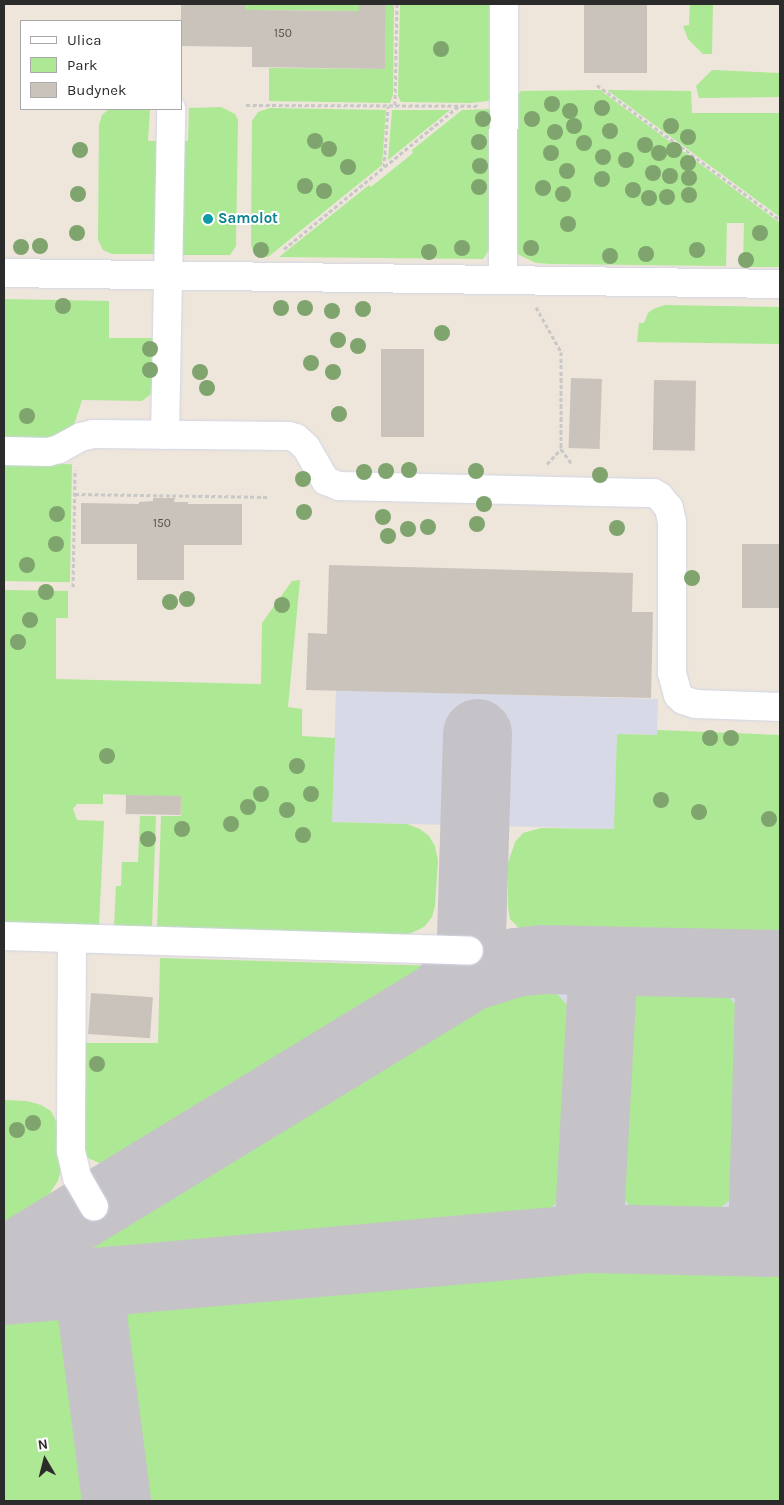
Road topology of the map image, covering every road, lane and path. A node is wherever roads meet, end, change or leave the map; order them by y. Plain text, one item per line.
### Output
1 (397, 4) edge
2 (504, 4) edge
3 (597, 85) dead end
4 (246, 105) dead end
5 (395, 105) junction
6 (460, 105) junction
7 (388, 106) junction
8 (503, 106) junction
9 (171, 110) edge
10 (384, 168) junction
11 (780, 220) edge
12 (4, 273) edge
13 (168, 275) junction
14 (275, 276) junction
15 (503, 280) junction
16 (780, 284) edge
17 (533, 301) dead end
18 (165, 435) junction
19 (76, 440) junction
20 (561, 449) dead end
21 (4, 451) edge
22 (75, 494) junction
23 (268, 497) dead end
24 (73, 587) dead end
25 (780, 707) edge
26 (4, 936) edge
27 (72, 938) junction
28 (469, 951) dead end
29 (94, 1206) dead end

1 - 5 path
2 - 8 street
3 - 11 path
4 - 7 path
5 - 6 path
5 - 7 path
6 - 8 path
6 - 10 path
7 - 10 path
8 - 15 street
9 - 13 street
10 - 14 path
12 - 13 street
13 - 14 street
13 - 18 street
14 - 15 street
15 - 16 street
17 - 20 path
18 - 19 street
18 - 25 street
19 - 21 street
19 - 22 path
22 - 23 path
22 - 24 path
26 - 27 street
27 - 28 street
27 - 29 street

